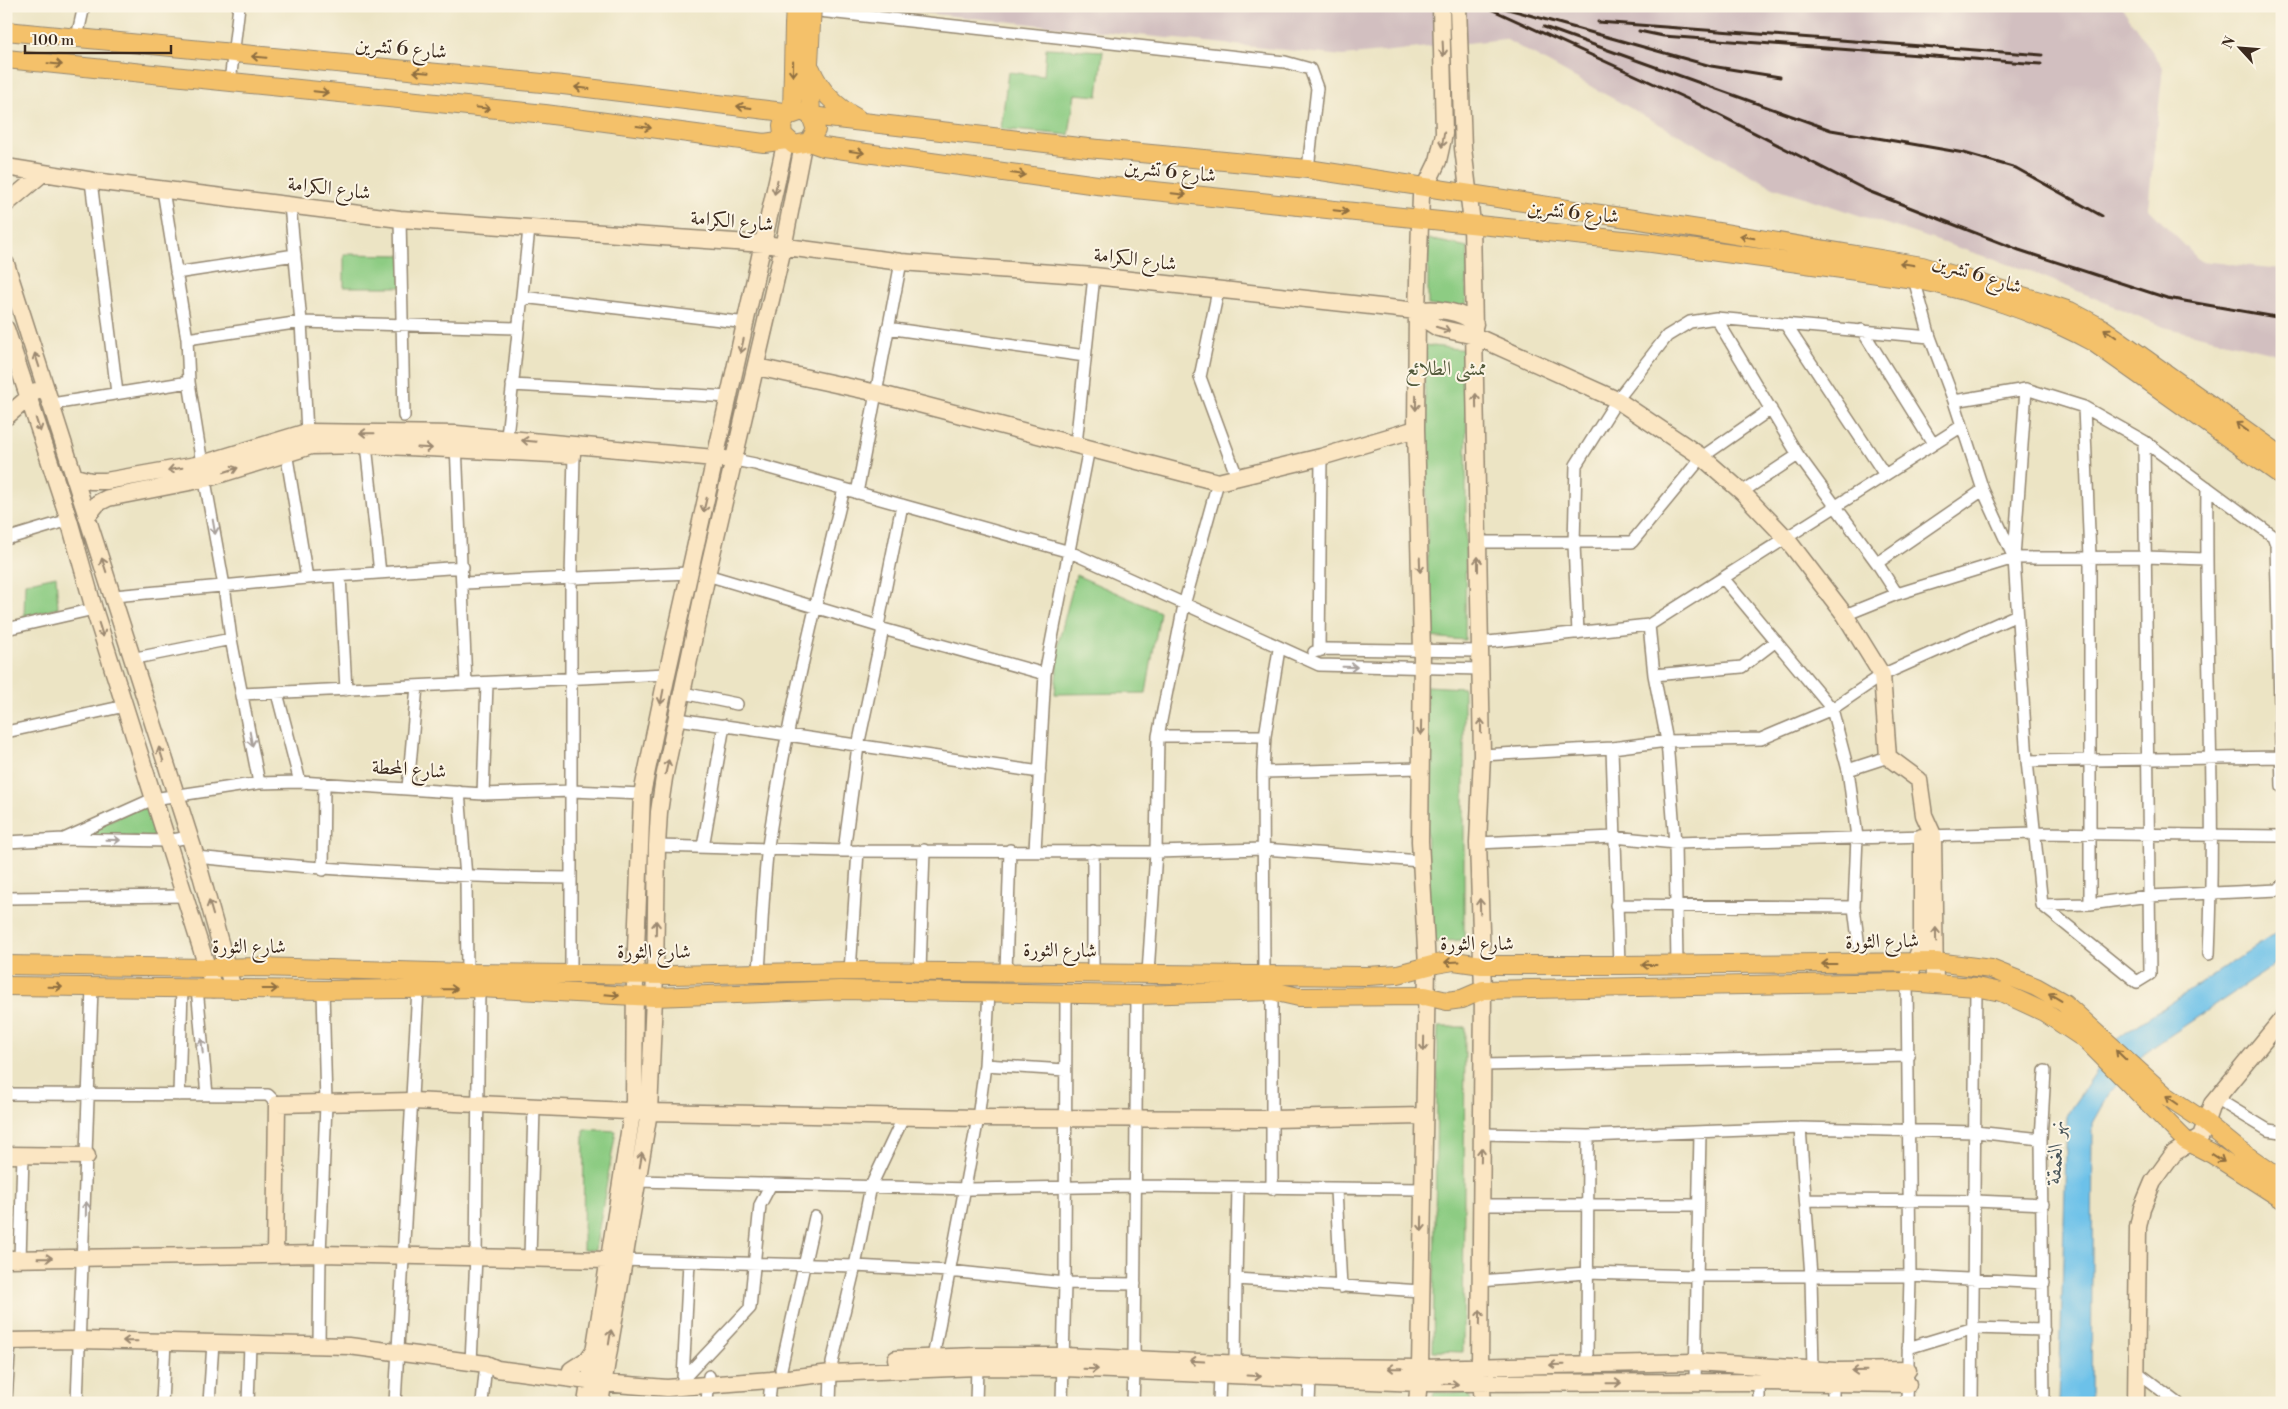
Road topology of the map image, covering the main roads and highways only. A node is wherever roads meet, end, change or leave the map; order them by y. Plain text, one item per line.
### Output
1 (795, 6) edge
2 (812, 6) edge
3 (803, 25) junction
4 (6, 31) edge
5 (6, 59) edge
6 (809, 63) junction
7 (792, 113) junction
8 (811, 116) junction
9 (862, 121) junction
10 (786, 140) junction
11 (806, 144) junction
12 (2282, 456) edge
13 (2282, 476) edge
14 (6, 965) edge
15 (6, 986) edge
16 (2089, 1034) junction
17 (2145, 1088) junction
18 (2282, 1180) edge
19 (2282, 1199) edge

1 - 3 main road, bridge
2 - 3 main road, bridge
3 - 6 main road
3 -> 7 main road
7 -> 4 main road, شارع 6 تشرين
5 -> 10 main road
6 - 8 main road
6 - 9 main road
7 - 8 main road
7 - 10 main road
8 - 9 main road, شارع 6 تشرين
8 - 11 main road
12 -> 9 main road, شارع 6 تشرين
10 - 11 main road
11 -> 13 main road, شارع 6 تشرين
16 -> 14 main road, شارع الثورة
15 -> 16 main road, شارع الثورة
16 - 17 main road
18 -> 17 main road
17 -> 19 main road

